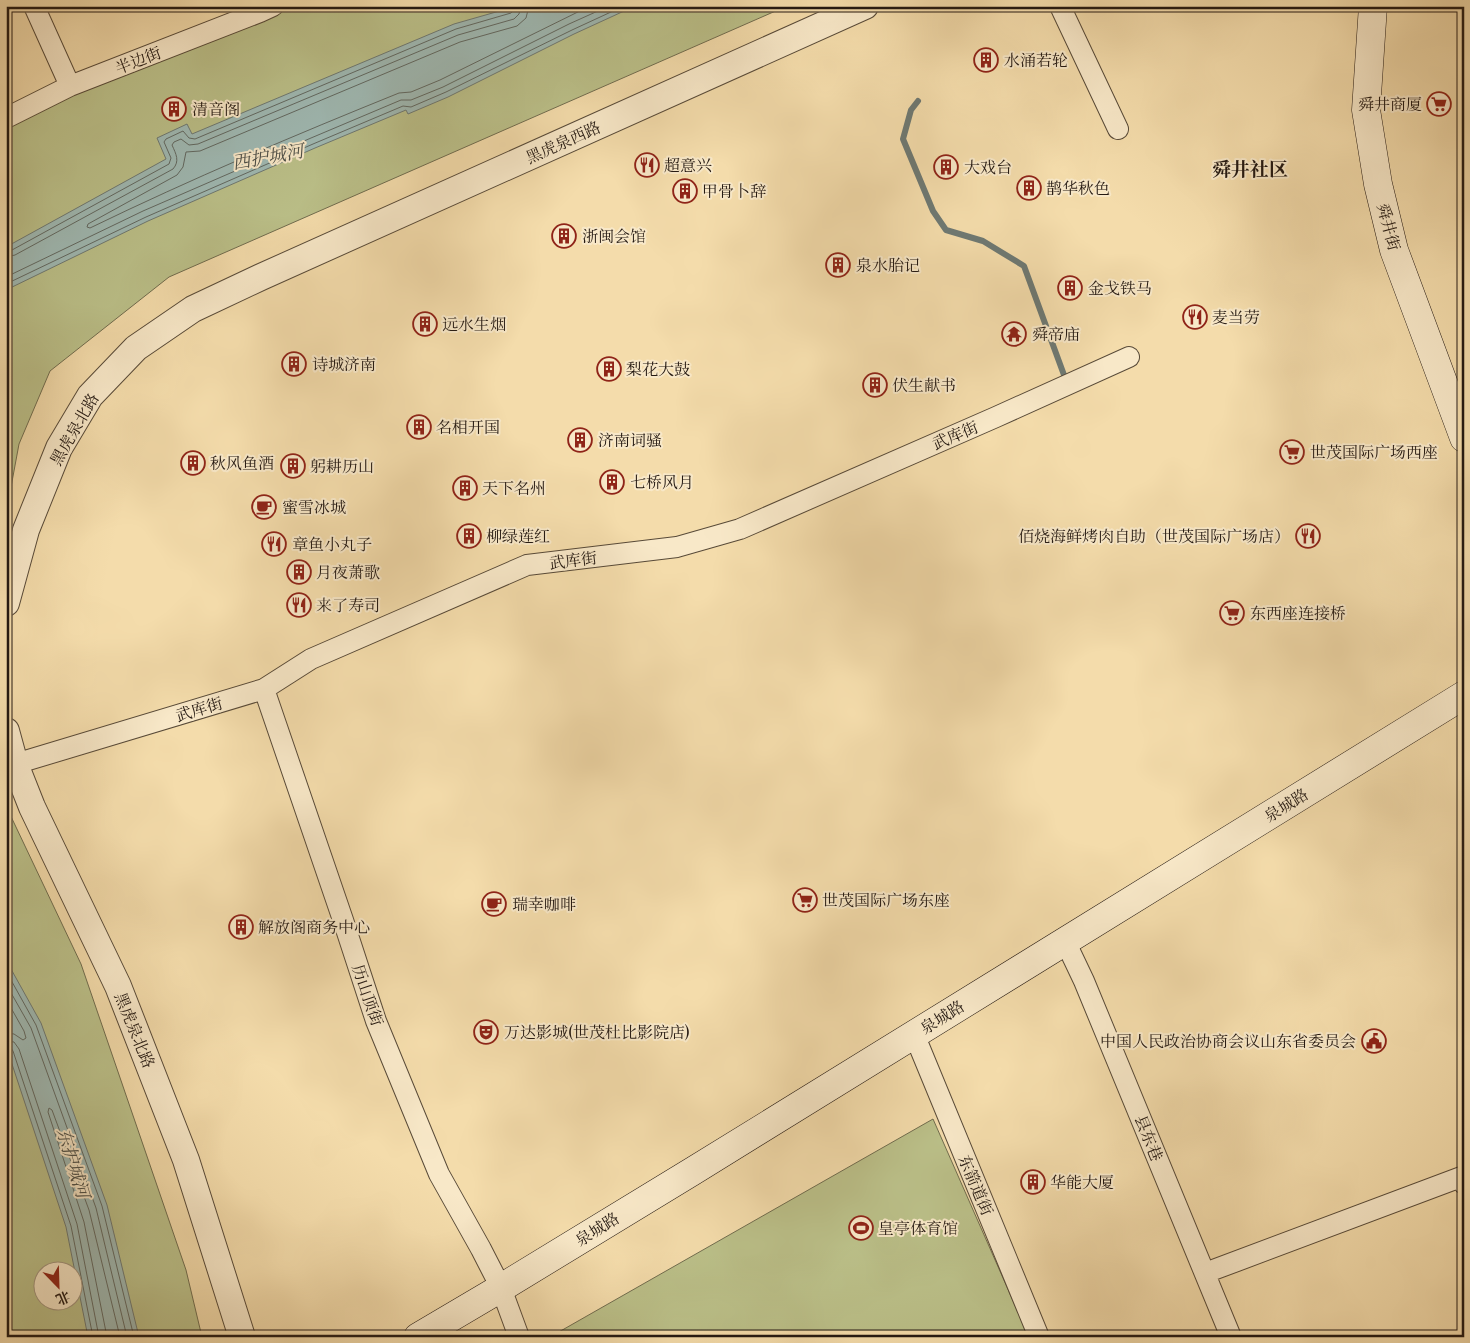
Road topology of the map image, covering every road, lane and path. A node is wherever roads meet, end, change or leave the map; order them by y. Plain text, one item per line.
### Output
1 (34, 6) edge
2 (273, 6) edge
3 (865, 6) edge
4 (1060, 6) edge
5 (1373, 6) edge
6 (70, 86) junction
7 (6, 118) edge
8 (1118, 129) dead end
9 (261, 277) joint
10 (1129, 357) dead end
11 (1464, 438) edge
12 (6, 603) edge
13 (264, 689) junction
14 (1464, 695) edge
15 (6, 731) edge
16 (15, 764) junction
17 (1065, 941) junction
18 (914, 1034) junction
19 (1464, 1184) edge
20 (1205, 1273) junction
21 (501, 1288) junction
22 (242, 1337) edge
23 (418, 1337) edge
24 (519, 1337) edge
25 (1039, 1337) edge
26 (1231, 1337) edge

1 - 6 street
2 - 6 street, 半边街
3 - 9 street, 黑虎泉西路
4 - 8 street
5 - 11 main road, 舜井街
6 - 7 street, 半边街
9 - 12 street, 黑虎泉北路
10 - 13 street, 武库街
13 - 16 street, 武库街
13 - 21 street, 历山顶街
14 - 17 main road, 泉城路
15 - 16 street, 黑虎泉北路
16 - 22 street, 黑虎泉北路
17 - 18 main road, 泉城路
17 - 20 street, 县东巷
18 - 21 main road, 泉城路
18 - 25 street, 东箭道街
19 - 20 street
20 - 26 street, 县东巷
21 - 23 main road, 泉城路
21 - 24 street, 历山顶街

